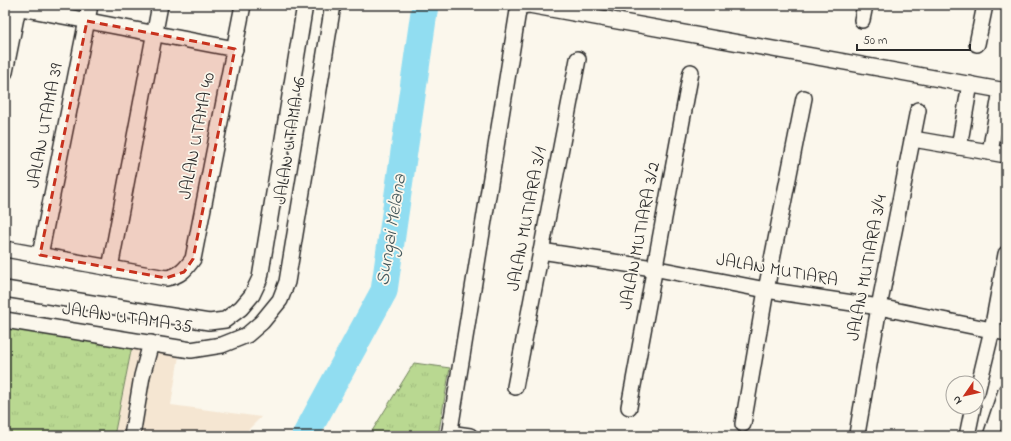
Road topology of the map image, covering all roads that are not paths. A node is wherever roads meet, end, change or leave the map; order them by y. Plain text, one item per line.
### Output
1 (90, 5) edge
2 (160, 5) edge
3 (243, 5) edge
4 (305, 5) edge
5 (333, 5) edge
6 (865, 5) edge
7 (985, 5) edge
8 (12, 6) edge
9 (862, 20) dead end
10 (87, 21) junction
11 (154, 34) junction
12 (977, 44) dead end
13 (235, 49) junction
14 (578, 59) dead end
15 (5, 72) edge
16 (691, 72) dead end
17 (970, 84) junction
18 (1004, 90) edge
19 (804, 98) dead end
20 (918, 110) dead end
21 (913, 139) junction
22 (959, 147) junction
23 (990, 152) junction
24 (1006, 155) edge
25 (5, 249) edge
26 (541, 250) junction
27 (1006, 254) edge
28 (40, 255) junction
29 (110, 268) junction
30 (654, 268) junction
31 (260, 278) joint
32 (288, 282) joint
33 (5, 289) edge
34 (766, 290) junction
35 (879, 307) junction
36 (5, 320) edge
37 (999, 331) edge
38 (151, 343) junction
39 (983, 375) edge
40 (515, 387) dead end
41 (1006, 391) edge
42 (629, 407) dead end
43 (972, 415) edge
44 (743, 424) dead end
45 (449, 434) edge
46 (857, 434) dead end
47 (132, 436) edge
48 (470, 436) edge
49 (967, 436) edge
50 (992, 436) edge

1 - 10 street, JALAN UTAMA 39
2 - 11 street
3 - 13 street, JALAN UTAMA 40
4 - 31 street, JALAN UTAMA 46
5 - 32 street, JALAN UTAMA 46
6 - 9 street
7 - 12 street
8 - 10 street
8 - 15 street
10 - 11 street
10 - 28 street, JALAN UTAMA 39
11 - 13 street
11 - 29 street
13 - 29 street, JALAN UTAMA 40
14 - 26 street, JALAN MUTIARA 3/1
16 - 30 street, JALAN MUTIARA 3/2
17 - 18 street
17 - 22 street
17 - 45 street
18 - 23 street
19 - 34 street
20 - 21 street, JALAN MUTIARA 3/4
21 - 22 street
21 - 35 street, JALAN MUTIARA 3/4
22 - 23 street
23 - 24 street
25 - 28 street
26 - 30 street, JALAN MUTIARA
26 - 40 street, JALAN MUTIARA 3/1
27 - 37 street
28 - 29 street
30 - 34 street, JALAN MUTIARA
30 - 42 street, JALAN MUTIARA 3/2
31 - 33 street, JALAN UTAMA 35
32 - 38 street, JALAN UTAMA 35
34 - 35 street, JALAN MUTIARA
34 - 44 street
35 - 37 street, JALAN MUTIARA
35 - 46 street, JALAN MUTIARA 3/4
36 - 38 street, JALAN UTAMA 35
37 - 39 street
38 - 47 street
41 - 50 street
43 - 49 street
45 - 48 street

